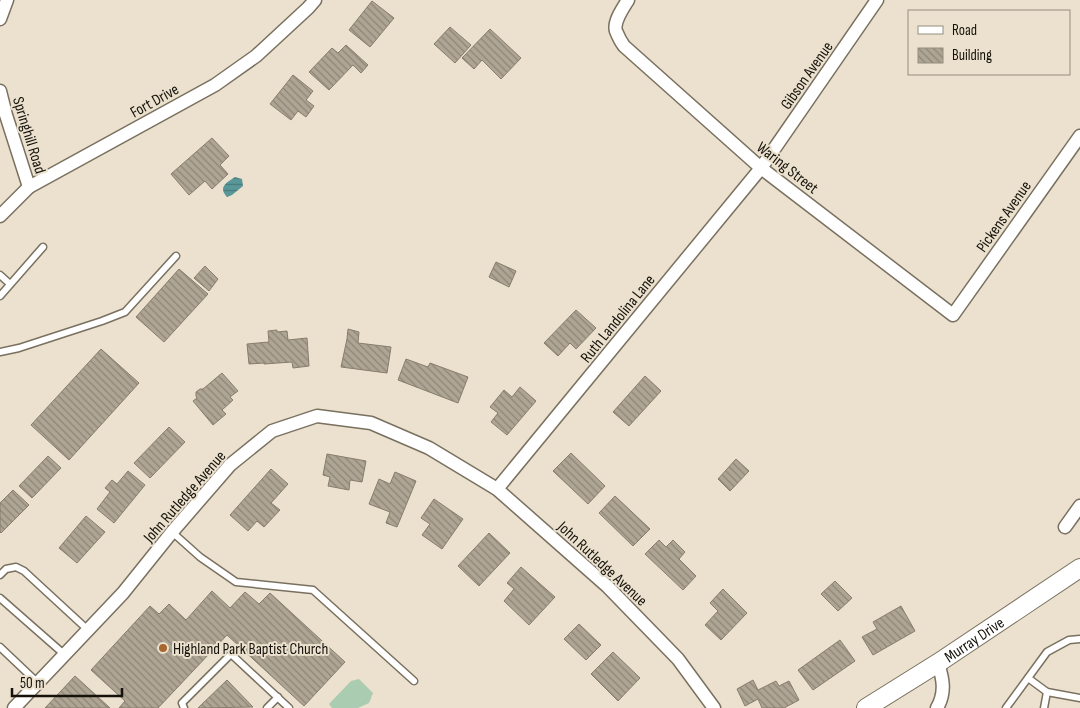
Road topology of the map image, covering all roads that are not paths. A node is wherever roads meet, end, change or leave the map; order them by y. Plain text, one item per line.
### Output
1 (7, 0) edge
2 (314, 0) edge
3 (628, 0) edge
4 (877, 0) edge
5 (0, 19) edge
6 (0, 91) edge
7 (1080, 136) edge
8 (761, 168) junction
9 (29, 187) junction
10 (0, 216) edge
11 (43, 247) dead end
12 (176, 256) dead end
13 (0, 276) edge
14 (10, 284) junction
15 (0, 296) edge
16 (954, 315) joint
17 (0, 352) edge
18 (498, 489) junction
19 (1080, 506) edge
20 (1065, 527) dead end
21 (172, 532) junction
22 (1080, 568) edge
23 (0, 575) edge
24 (0, 598) edge
25 (88, 630) junction
26 (1080, 639) edge
27 (0, 647) edge
28 (65, 654) junction
29 (938, 663) junction
30 (1028, 678) junction
31 (414, 681) dead end
32 (38, 683) junction
33 (1047, 692) junction
34 (278, 697) junction
35 (1080, 698) edge
36 (14, 708) edge
37 (184, 708) edge
38 (267, 708) edge
39 (289, 708) edge
40 (714, 708) edge
41 (866, 708) edge
42 (937, 708) edge
43 (1006, 708) edge
44 (1044, 708) edge

1 - 5 street
2 - 9 street, Fort Drive
3 - 8 street, Waring Street
4 - 8 street, Gibson Avenue
6 - 9 street, Springhill Road
7 - 16 street, Pickens Avenue
8 - 16 street, Waring Street
8 - 18 street, Ruth Landolina Lane
9 - 10 street, Fort Drive
11 - 14 lane
12 - 17 lane
13 - 14 lane
14 - 15 lane
18 - 21 street, John Rutledge Avenue
18 - 40 street, John Rutledge Avenue
19 - 20 street
21 - 25 street, John Rutledge Avenue
21 - 31 lane
22 - 29 street, Murray Drive
23 - 25 lane
24 - 28 lane
25 - 28 street, John Rutledge Avenue
26 - 30 lane
27 - 32 lane
28 - 32 street, John Rutledge Avenue
29 - 41 street, Murray Drive
29 - 42 street
30 - 33 lane
30 - 43 lane
32 - 36 street, John Rutledge Avenue
33 - 35 lane
33 - 44 lane
34 - 37 lane
34 - 38 lane
34 - 39 lane

